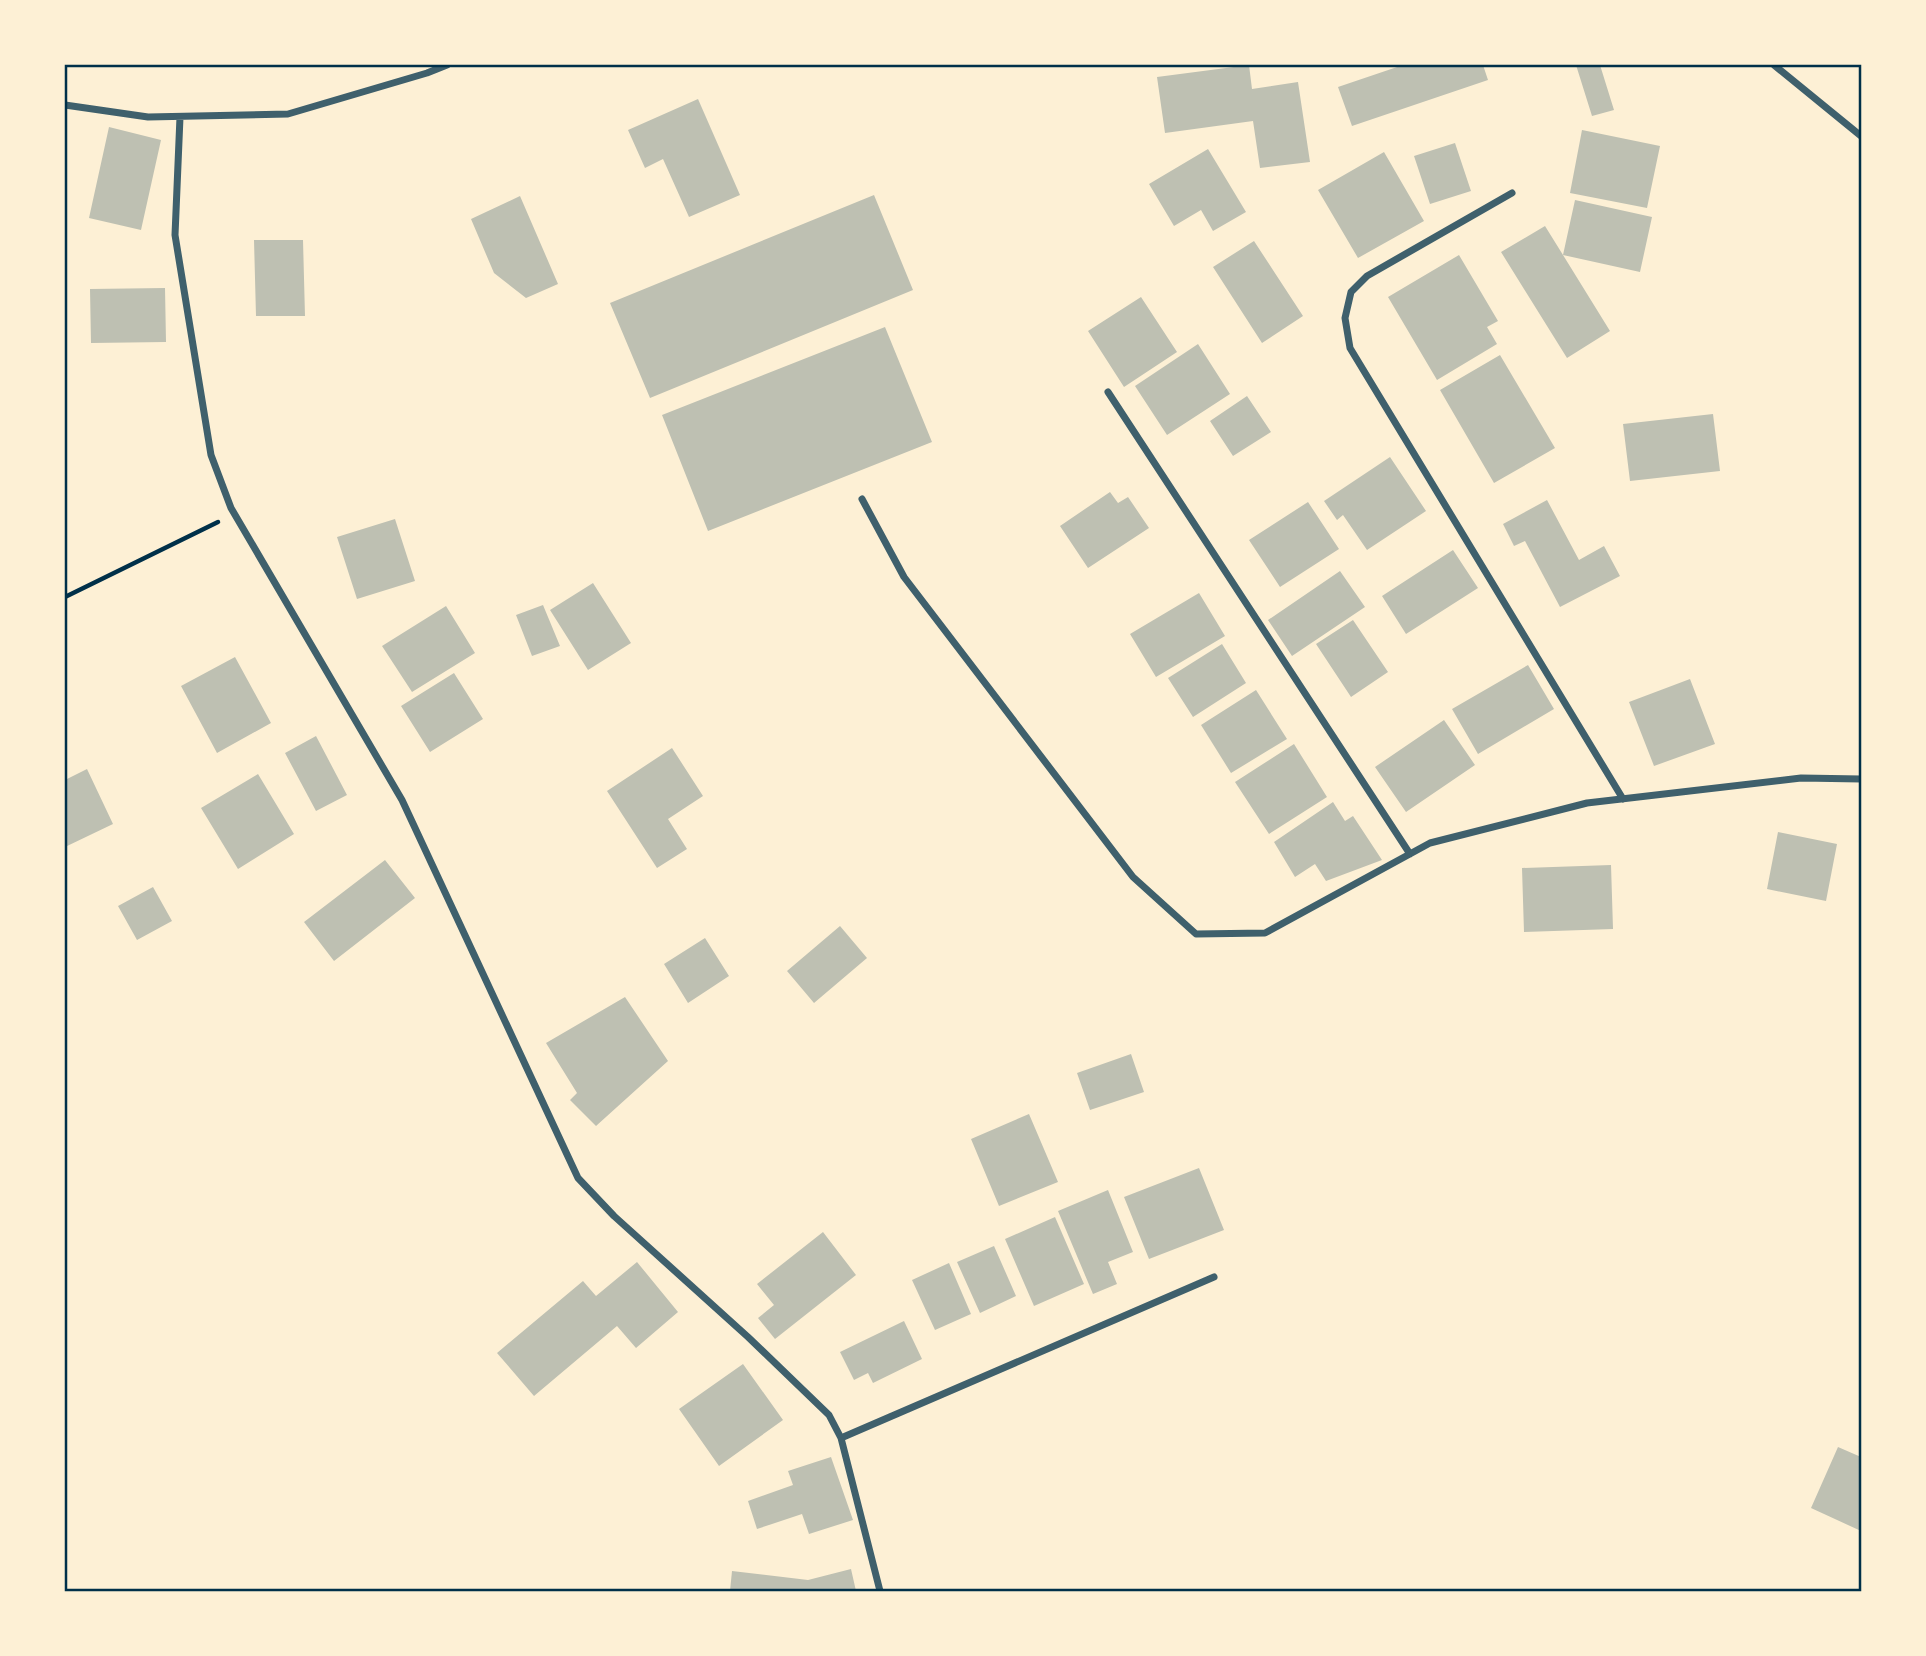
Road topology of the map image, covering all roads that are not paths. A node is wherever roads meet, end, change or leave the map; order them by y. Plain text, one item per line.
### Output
1 (447, 65) edge
2 (1774, 65) edge
3 (65, 105) edge
4 (180, 117) junction
5 (1861, 136) edge
6 (1512, 193) dead end
7 (1108, 393) dead end
8 (862, 499) dead end
9 (1861, 779) edge
10 (1623, 799) junction
11 (1410, 854) junction
12 (1214, 1277) dead end
13 (841, 1438) junction
14 (880, 1591) edge

1 - 4 street
2 - 5 street
3 - 4 street
4 - 13 street
6 - 10 street
7 - 11 street
8 - 11 street
9 - 10 street
10 - 11 street
12 - 13 street
13 - 14 street

